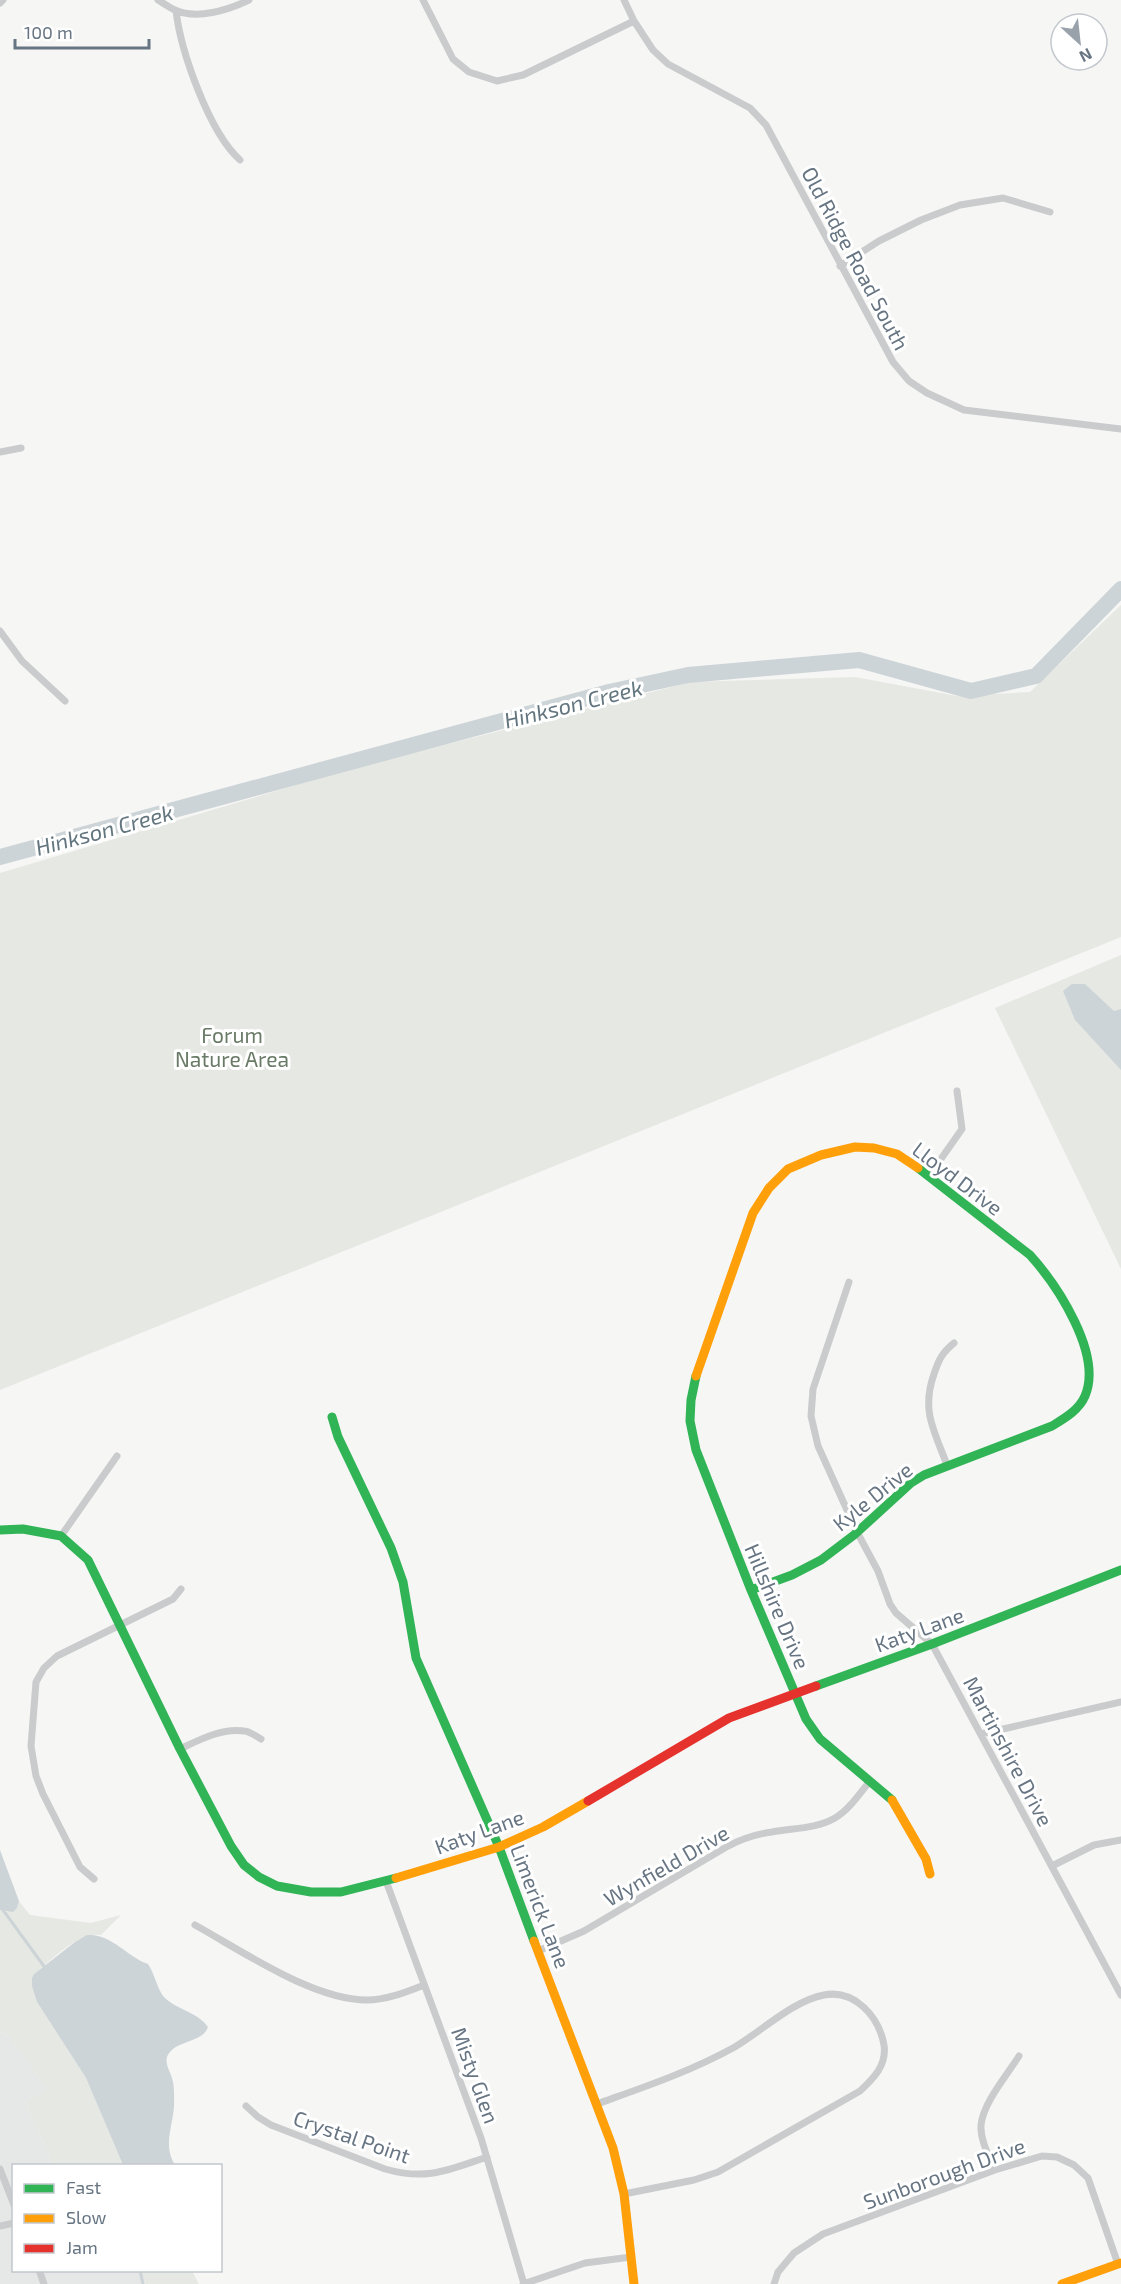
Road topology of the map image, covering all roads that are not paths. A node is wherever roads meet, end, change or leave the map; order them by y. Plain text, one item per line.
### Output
1 (158, 0) edge
2 (249, 0) edge
3 (423, 0) edge
4 (624, 0) edge
5 (176, 11) junction
6 (634, 21) junction
7 (240, 160) dead end
8 (1050, 212) dead end
9 (840, 266) junction
10 (1121, 429) edge
11 (21, 448) dead end
12 (0, 453) edge
13 (0, 631) edge
14 (65, 701) dead end
15 (957, 1091) dead end
16 (929, 1176) junction
17 (849, 1282) dead end
18 (954, 1343) dead end
19 (1081, 1405) joint
20 (333, 1418) dead end
21 (690, 1421) joint
22 (117, 1456) dead end
23 (947, 1465) junction
24 (0, 1530) edge
25 (857, 1532) junction
26 (61, 1536) junction
27 (1121, 1570) edge
28 (181, 1589) dead end
29 (751, 1590) junction
30 (119, 1624) junction
31 (932, 1644) junction
32 (795, 1693) junction
33 (1121, 1702) edge
34 (981, 1734) junction
35 (261, 1739) dead end
36 (180, 1749) junction
37 (870, 1781) junction
38 (1121, 1840) edge
39 (500, 1847) junction
40 (1052, 1866) junction
41 (930, 1874) dead end
42 (94, 1879) dead end
43 (386, 1881) junction
44 (195, 1925) dead end
45 (538, 1951) junction
46 (424, 1985) junction
47 (1121, 1995) edge
48 (1019, 2056) dead end
49 (597, 2104) junction
50 (246, 2106) dead end
51 (487, 2157) junction
52 (0, 2169) edge
53 (995, 2170) junction
54 (624, 2194) junction
55 (12, 2200) edge
56 (631, 2257) junction
57 (1119, 2264) edge
58 (524, 2284) edge
59 (633, 2284) edge
60 (774, 2284) edge
61 (1062, 2284) edge

1 - 5 street
2 - 5 street
3 - 6 street
4 - 6 street, Old Ridge Road South
5 - 7 street
6 - 9 street, Old Ridge Road South
8 - 9 street
9 - 10 street, Old Ridge Road South
11 - 12 street
13 - 14 street
15 - 16 street
16 - 19 street, Lloyd Drive
16 - 21 street, Lloyd Drive
17 - 25 street, Martinshire Drive
18 - 23 street
19 - 23 street, Kyle Drive
20 - 39 street, Limerick Lane
21 - 29 street, Hillshire Drive
22 - 26 street
23 - 25 street, Kyle Drive
24 - 26 street
25 - 29 street, Kyle Drive
25 - 31 street, Martinshire Drive
26 - 30 street, Katy Lane
27 - 31 street, Katy Lane
28 - 30 street
29 - 32 street, Hillshire Drive
30 - 36 street, Katy Lane
30 - 42 street
31 - 32 street, Katy Lane
31 - 34 street, Martinshire Drive
32 - 37 street, Hillshire Drive
32 - 39 street, Katy Lane
33 - 34 street
34 - 40 street, Martinshire Drive
35 - 36 street
36 - 43 street, Katy Lane
37 - 41 street, Hillshire Drive
37 - 45 street, Wynfield Drive
38 - 40 street
39 - 43 street, Katy Lane
39 - 45 street, Limerick Lane
40 - 47 street, Martinshire Drive
43 - 46 street, Misty Glen
44 - 46 street
45 - 49 street, Limerick Lane
46 - 51 street, Misty Glen
48 - 53 street
49 - 54 street, Limerick Lane
49 - 54 street
50 - 51 street, Crystal Point
51 - 58 street, Misty Glen
52 - 55 street
53 - 57 street, Sunborough Drive
53 - 60 street, Sunborough Drive
54 - 56 street, Limerick Lane
56 - 58 street
56 - 59 street, Limerick Lane
57 - 61 street

